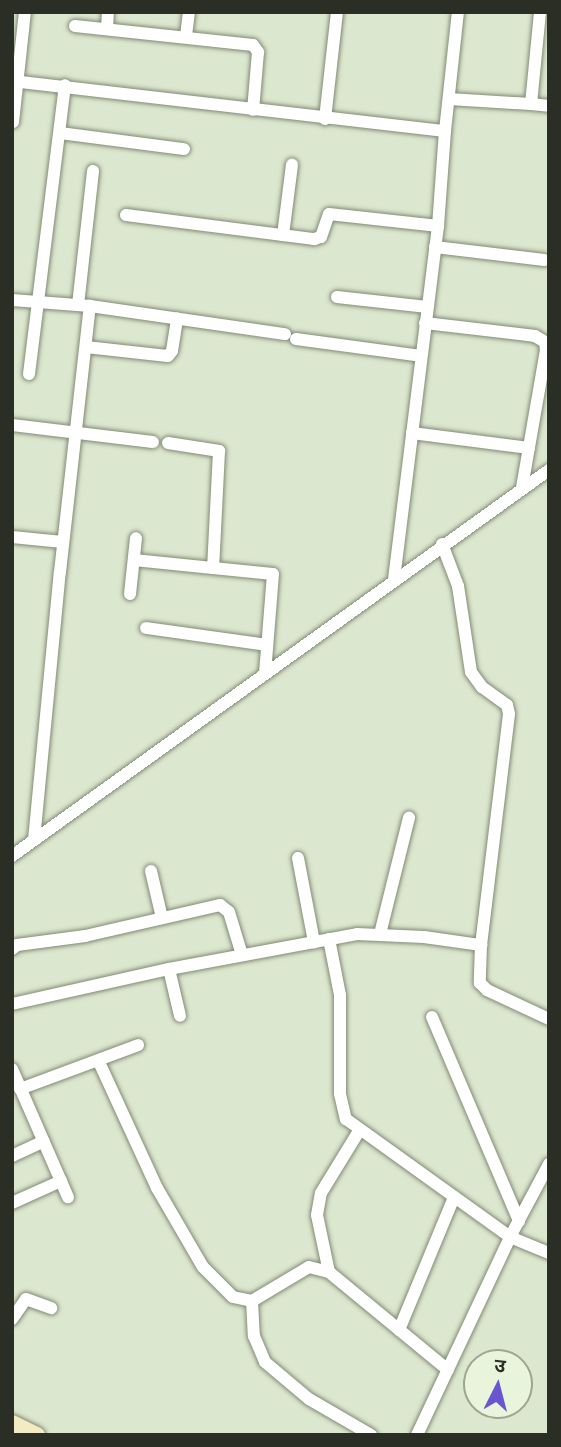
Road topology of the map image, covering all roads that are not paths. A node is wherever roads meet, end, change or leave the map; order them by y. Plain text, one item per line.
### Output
1 (25, 12) edge
2 (108, 12) edge
3 (189, 12) edge
4 (337, 12) edge
5 (458, 12) edge
6 (540, 12) edge
7 (75, 26) dead end
8 (107, 29) junction
9 (186, 36) junction
10 (15, 81) edge
11 (65, 85) junction
12 (449, 99) junction
13 (531, 104) junction
14 (549, 106) edge
15 (253, 110) junction
16 (325, 119) junction
17 (13, 122) edge
18 (445, 131) junction
19 (60, 134) junction
20 (184, 149) dead end
21 (292, 165) dead end
22 (93, 171) dead end
23 (126, 215) dead end
24 (438, 226) junction
25 (283, 234) junction
26 (435, 247) junction
27 (544, 260) dead end
28 (337, 297) dead end
29 (12, 300) edge
30 (37, 301) junction
31 (84, 306) junction
32 (427, 307) junction
33 (177, 318) junction
34 (425, 323) junction
35 (86, 347) junction
36 (421, 356) junction
37 (29, 374) dead end
38 (12, 425) edge
39 (76, 433) junction
40 (412, 433) junction
41 (153, 442) dead end
42 (168, 443) dead end
43 (529, 448) junction
44 (549, 470) edge
45 (522, 488) junction
46 (12, 537) edge
47 (136, 538) dead end
48 (63, 542) junction
49 (442, 544) junction
50 (134, 560) junction
51 (213, 568) junction
52 (394, 580) junction
53 (130, 594) dead end
54 (146, 628) dead end
55 (267, 645) junction
56 (265, 674) junction
57 (410, 818) dead end
58 (34, 840) junction
59 (12, 856) edge
60 (298, 858) dead end
61 (150, 870) dead end
62 (162, 918) junction
63 (380, 934) junction
64 (329, 939) junction
65 (314, 942) junction
66 (481, 945) junction
67 (12, 949) edge
68 (242, 955) junction
69 (169, 969) junction
70 (12, 1004) edge
71 (180, 1016) dead end
72 (432, 1017) dead end
73 (549, 1019) edge
74 (138, 1045) dead end
75 (99, 1062) junction
76 (12, 1069) edge
77 (20, 1089) junction
78 (359, 1131) junction
79 (44, 1141) junction
80 (12, 1156) edge
81 (549, 1164) edge
82 (61, 1181) junction
83 (68, 1197) dead end
84 (454, 1197) junction
85 (12, 1203) edge
86 (519, 1221) junction
87 (510, 1237) junction
88 (549, 1254) edge
89 (328, 1272) junction
90 (252, 1301) junction
91 (51, 1308) dead end
92 (12, 1319) edge
93 (399, 1330) junction
94 (447, 1370) junction
95 (12, 1423) edge
96 (37, 1435) edge
97 (371, 1435) edge
98 (417, 1435) edge

1 - 10 street
2 - 8 street
3 - 9 street
4 - 16 street
5 - 12 street
6 - 13 street
7 - 8 street
8 - 9 street
9 - 15 street
10 - 11 street
10 - 17 street
11 - 15 street
11 - 19 street
12 - 13 street
12 - 18 street
13 - 14 street
15 - 16 street
16 - 18 street
18 - 24 street
19 - 20 street
19 - 30 street
21 - 25 street
22 - 31 street
23 - 25 street
24 - 25 street
24 - 26 street
26 - 27 street
26 - 32 street
28 - 32 street
29 - 30 street
30 - 31 street
30 - 37 street
31 - 33 street
31 - 35 street
32 - 34 street
33 - 35 street
33 - 36 street
34 - 36 street
34 - 43 street
35 - 39 street
36 - 40 street
38 - 39 street
39 - 41 street
39 - 48 street
40 - 43 street
40 - 52 street
42 - 51 street
43 - 45 street
44 - 45 street
45 - 49 street
46 - 48 street
47 - 50 street
48 - 58 street
49 - 52 street
49 - 66 street
50 - 51 street
50 - 53 street
51 - 55 street
52 - 56 street
54 - 55 street
55 - 56 street
56 - 58 street
57 - 63 street
58 - 59 street
60 - 65 street
61 - 62 street
62 - 67 street
62 - 68 street
63 - 64 street
63 - 66 street
64 - 65 street
64 - 78 street
65 - 68 street
66 - 73 street
68 - 69 street
69 - 70 street
69 - 71 street
72 - 86 street
74 - 75 street
75 - 77 street
75 - 90 street
76 - 77 street
77 - 79 street
78 - 84 street
78 - 89 street
79 - 80 street
79 - 82 street
81 - 86 street
82 - 83 street
82 - 85 street
84 - 87 street
84 - 93 street
86 - 87 street
87 - 88 street
87 - 94 street
89 - 90 street
89 - 93 street
90 - 97 street
91 - 92 street
93 - 94 street
94 - 98 street
95 - 96 main road

